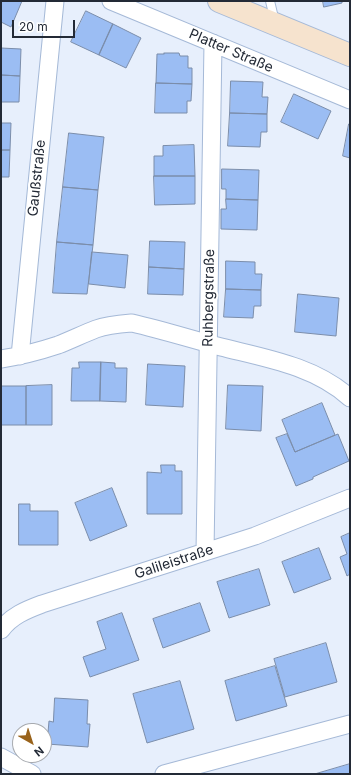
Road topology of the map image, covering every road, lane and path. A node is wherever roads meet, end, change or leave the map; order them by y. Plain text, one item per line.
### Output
1 (55, 1) edge
2 (111, 1) edge
3 (219, 1) edge
4 (270, 1) edge
5 (276, 25) junction
6 (213, 43) junction
7 (350, 54) edge
8 (350, 100) edge
9 (208, 343) junction
10 (20, 356) junction
11 (1, 359) edge
12 (350, 398) edge
13 (350, 498) edge
14 (206, 552) junction
15 (1, 630) edge
16 (350, 724) edge
17 (1, 757) edge
18 (32, 774) edge
19 (164, 774) edge

1 - 10 street, Gaußstraße
2 - 6 street, Platter Straße
3 - 5 main road
4 - 5 lane
5 - 7 main road
6 - 8 street, Platter Straße
6 - 9 street, Ruhbergstraße
9 - 10 street
9 - 12 street
9 - 14 street, Ruhbergstraße
10 - 11 street
13 - 14 street, Galileistraße
14 - 15 street, Galileistraße
16 - 19 street
17 - 18 street

